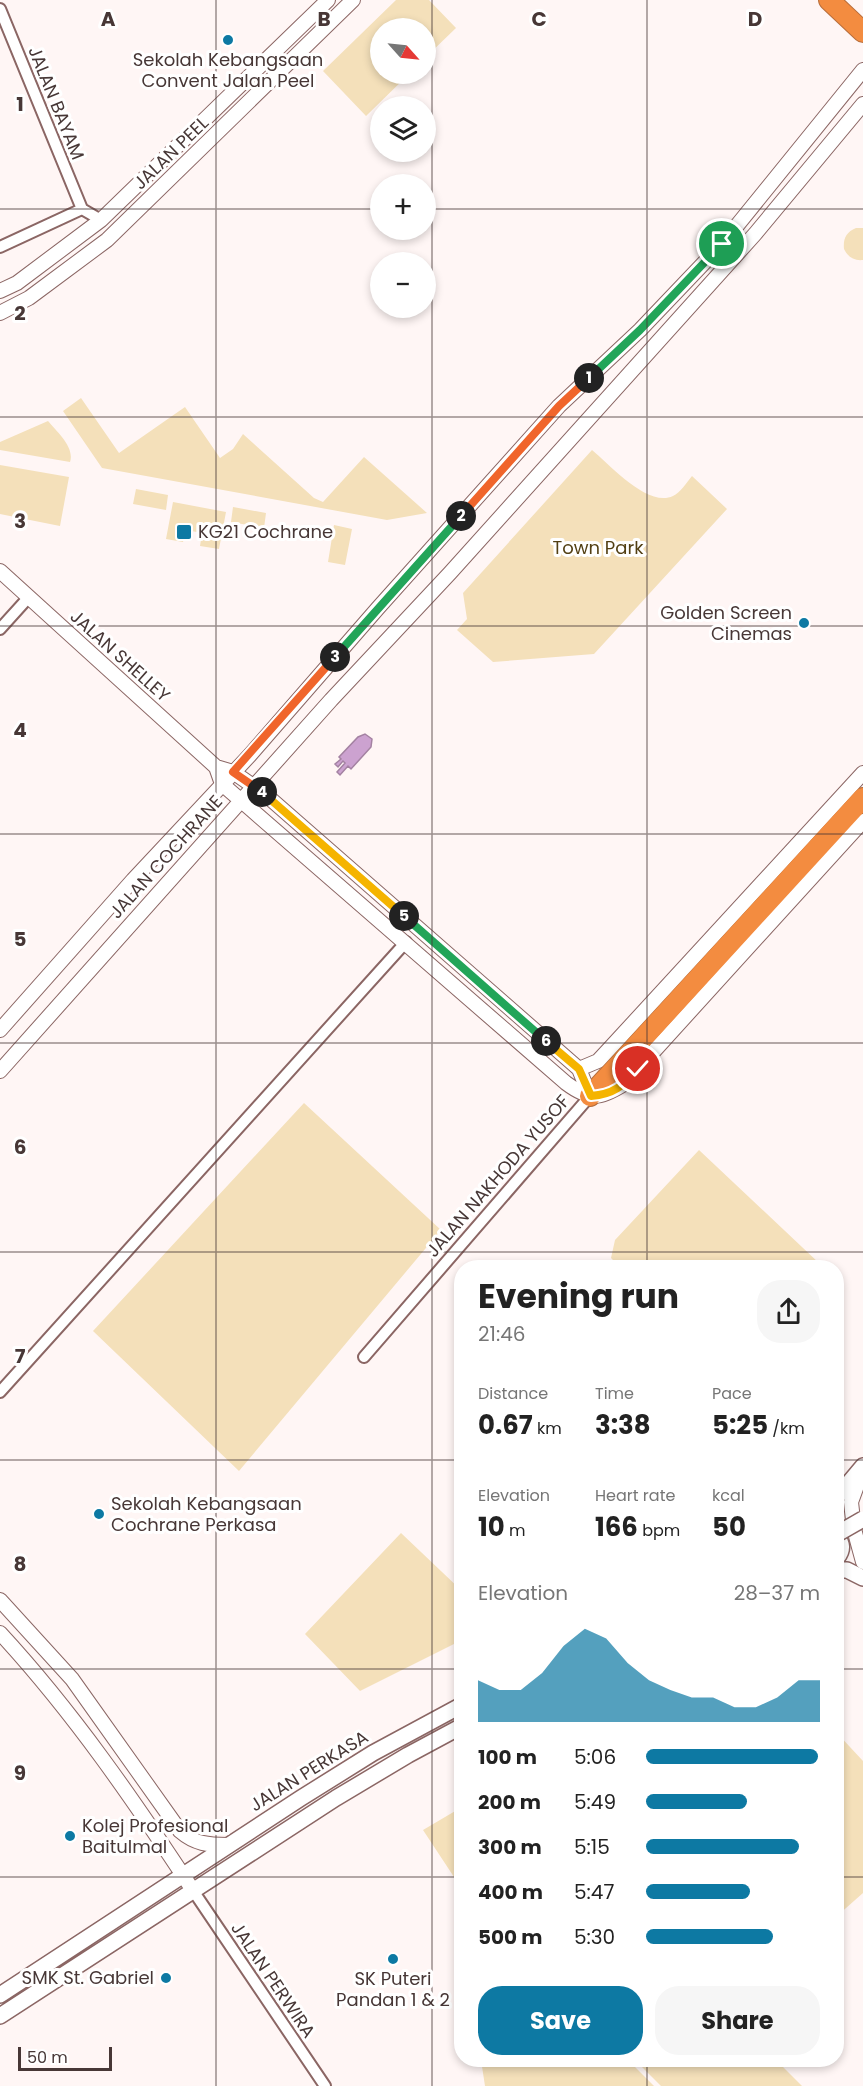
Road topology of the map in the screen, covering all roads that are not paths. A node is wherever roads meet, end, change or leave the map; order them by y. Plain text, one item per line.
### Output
1 (328, 0) edge
2 (353, 0) edge
3 (829, 0) edge
4 (849, 0) edge
5 (0, 9) edge
6 (863, 14) edge
7 (863, 32) edge
8 (863, 70) edge
9 (863, 104) edge
10 (82, 209) junction
11 (101, 220) junction
12 (0, 247) edge
13 (0, 291) edge
14 (0, 313) edge
15 (0, 572) edge
16 (28, 598) junction
17 (0, 629) edge
18 (216, 767) junction
19 (233, 772) junction
20 (863, 773) edge
21 (222, 784) junction
22 (254, 786) junction
23 (863, 798) edge
24 (241, 801) junction
25 (863, 821) edge
26 (406, 942) junction
27 (0, 1030) edge
28 (583, 1068) junction
29 (0, 1071) edge
30 (591, 1096) junction
31 (364, 1357) dead end
32 (0, 1392) edge
33 (863, 1468) edge
34 (844, 1489) edge
35 (863, 1519) edge
36 (844, 1530) edge
37 (863, 1562) edge
38 (844, 1570) edge
39 (863, 1578) edge
40 (0, 1600) edge
41 (0, 1633) edge
42 (454, 1709) edge
43 (454, 1730) edge
44 (228, 1845) junction
45 (183, 1875) junction
46 (194, 1892) junction
47 (0, 1995) edge
48 (0, 2016) edge
49 (325, 2086) edge

1 - 11 street, JALAN PEEL
2 - 14 street, JALAN PEEL
3 - 7 highway
4 - 6 highway
5 - 10 street, JALAN BAYAM
8 - 19 street, JALAN COCHRANE
9 - 22 street, JALAN COCHRANE
10 - 11 street
10 - 12 street
11 - 13 street, JALAN PEEL
15 - 16 street, JALAN SHELLEY
16 - 17 street
16 - 18 street, JALAN SHELLEY
18 - 19 street
18 - 21 street
19 - 21 street, JALAN COCHRANE
19 - 22 street
20 - 28 street
21 - 24 street
21 - 27 street, JALAN COCHRANE
22 - 24 street, JALAN COCHRANE
22 - 28 street
23 - 30 highway
24 - 26 street
24 - 29 street, JALAN COCHRANE
25 - 30 street, JALAN NAKHODA YUSOF
26 - 30 street
26 - 32 street
28 - 30 street
30 - 31 street, JALAN NAKHODA YUSOF
33 - 34 main road
33 - 37 street
35 - 36 main road, bridge
38 - 39 main road
40 - 44 street
41 - 45 street
42 - 44 main road, JALAN PERKASA
43 - 46 main road, JALAN PERKASA
44 - 45 main road, JALAN PERKASA
45 - 46 street
45 - 47 main road, JALAN PERKASA
46 - 48 main road, JALAN PERKASA
46 - 49 street, JALAN PERWIRA

